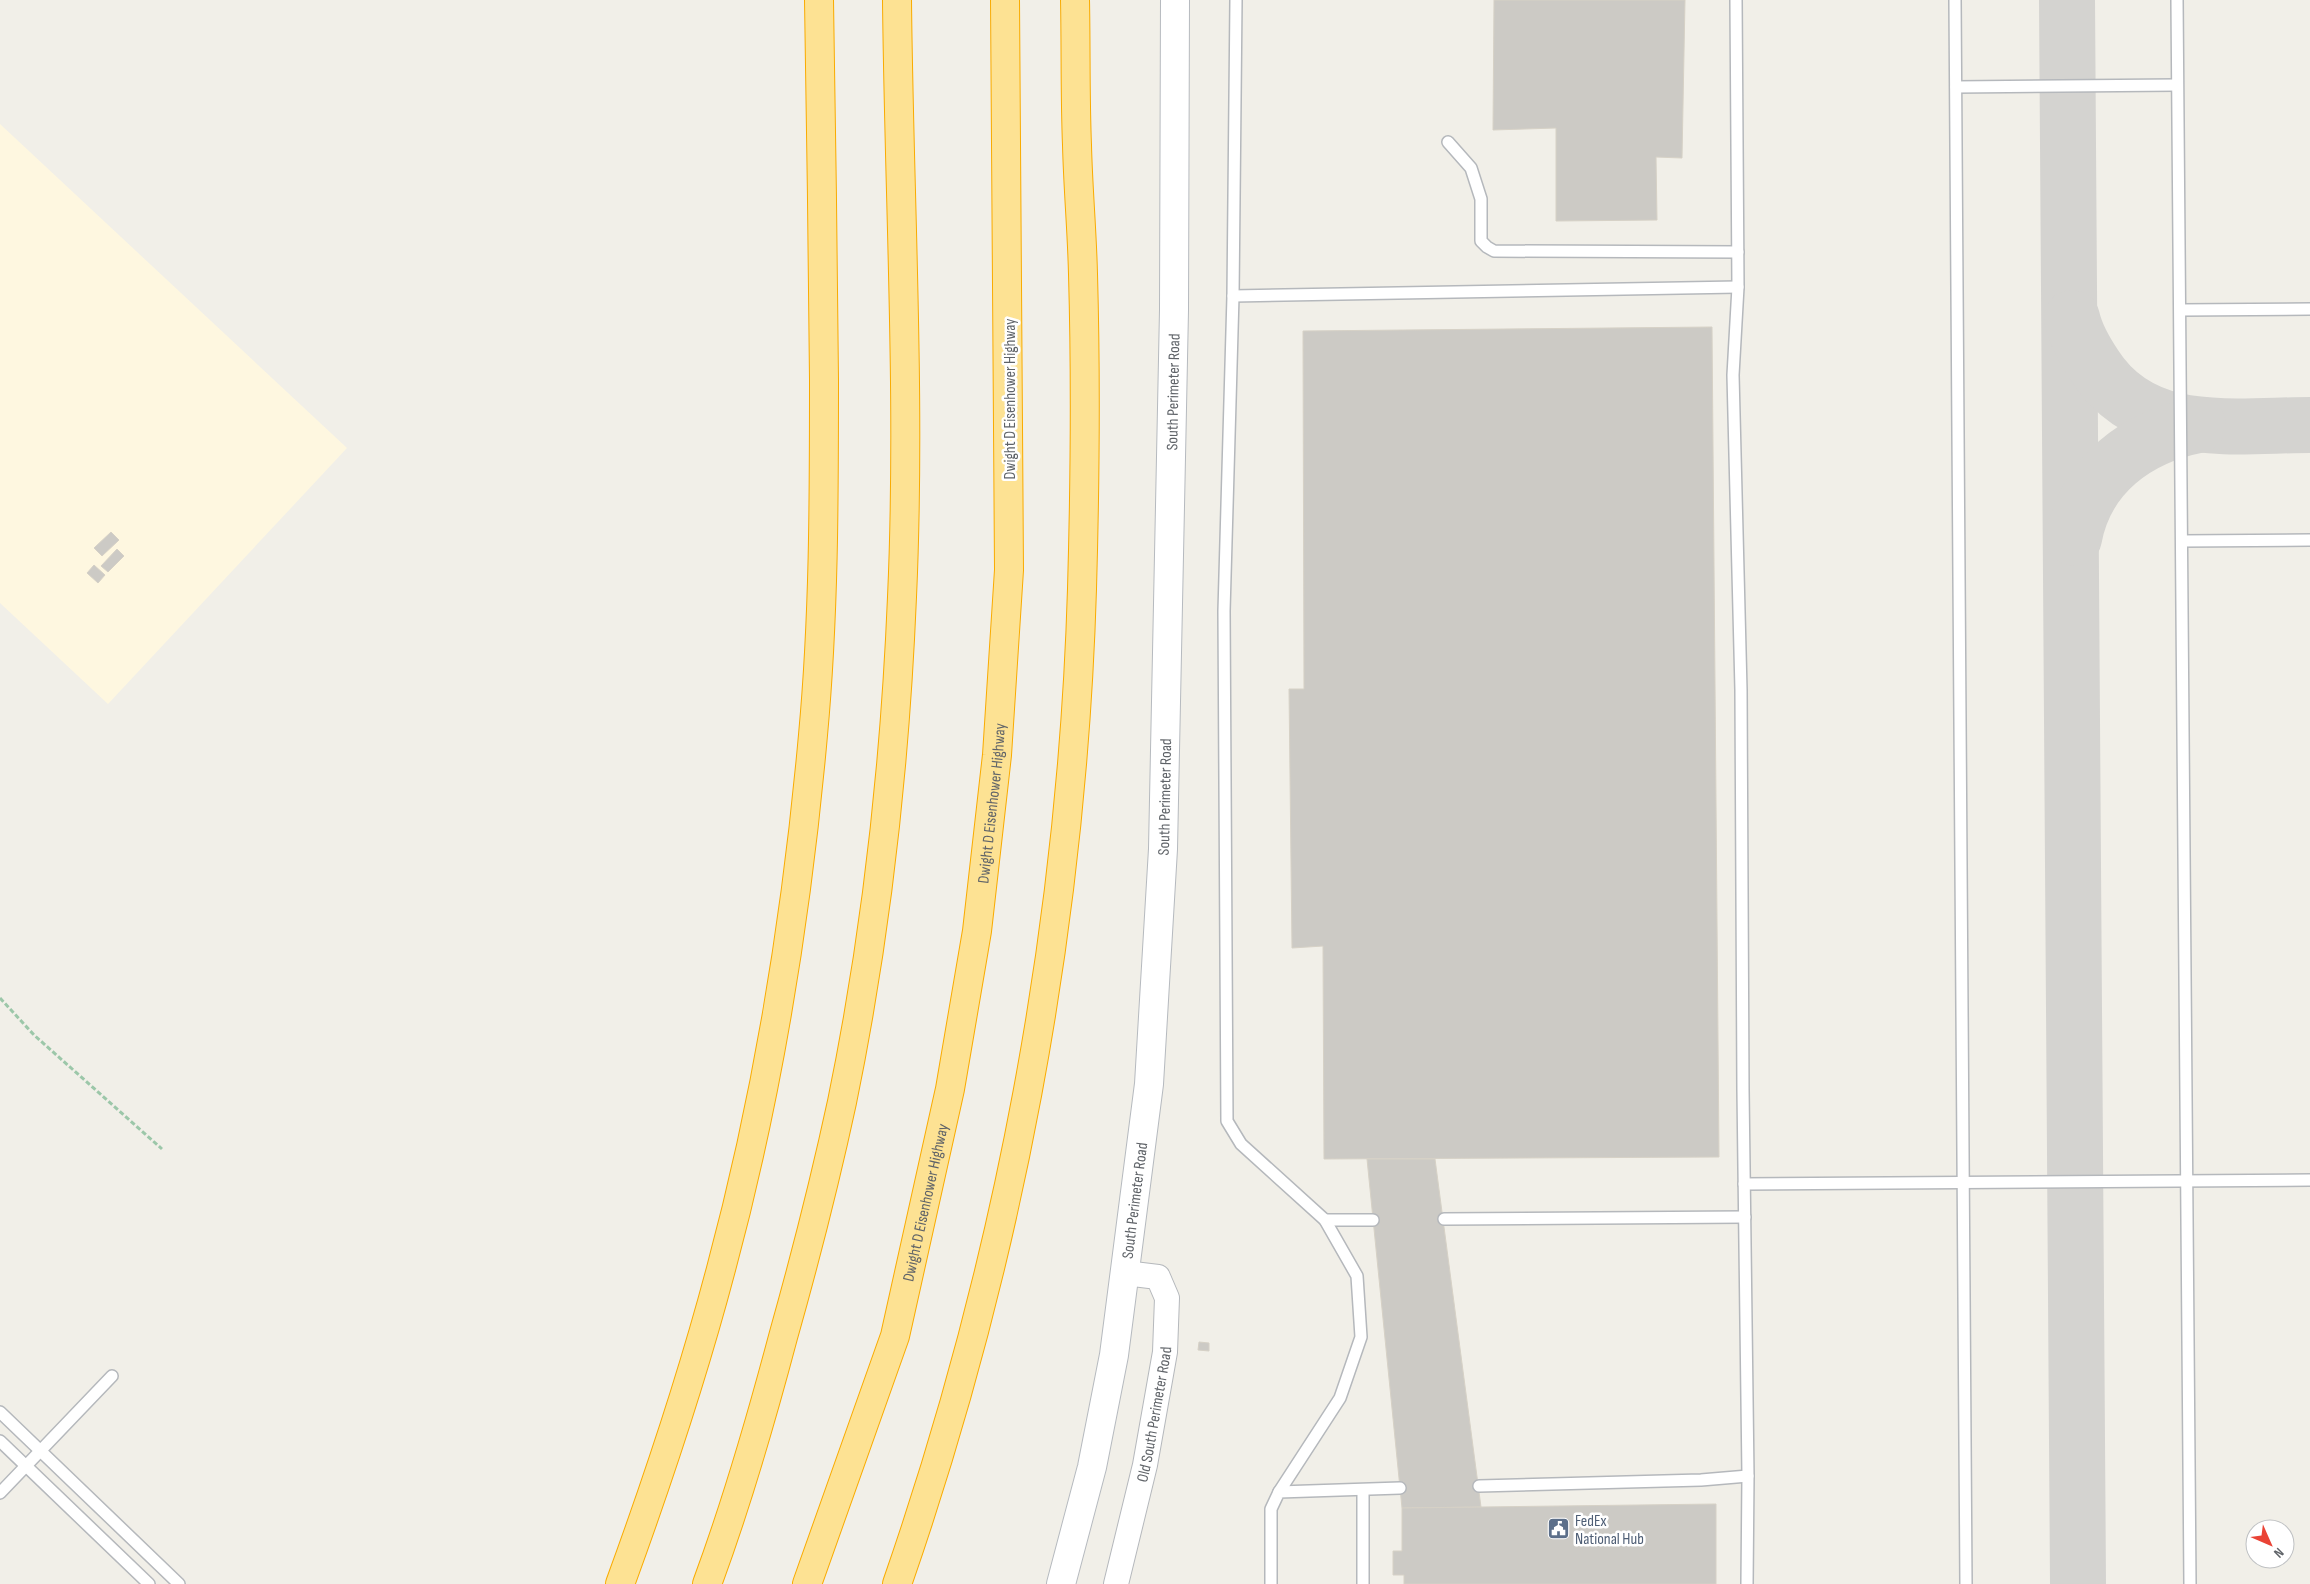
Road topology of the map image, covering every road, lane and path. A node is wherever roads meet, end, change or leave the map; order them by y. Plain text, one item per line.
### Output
1 (819, 0) edge
2 (897, 0) edge
3 (1005, 0) edge
4 (1075, 0) edge
5 (1176, 0) edge
6 (1236, 0) edge
7 (1736, 0) edge
8 (1955, 0) edge
9 (2177, 0) edge
10 (2177, 85) junction
11 (1956, 87) junction
12 (1448, 142) dead end
13 (1738, 252) junction
14 (1738, 287) junction
15 (1234, 296) junction
16 (2310, 309) edge
17 (2181, 310) junction
18 (2310, 540) edge
19 (2182, 541) junction
20 (0, 998) edge
21 (162, 1149) dead end
22 (2310, 1180) edge
23 (2186, 1181) junction
24 (1964, 1182) junction
25 (1744, 1184) junction
26 (1745, 1216) junction
27 (1325, 1220) junction
28 (1373, 1220) dead end
29 (1444, 1220) dead end
30 (1125, 1273) junction
31 (112, 1376) dead end
32 (0, 1412) edge
33 (0, 1441) edge
34 (41, 1450) junction
35 (26, 1466) junction
36 (1748, 1476) junction
37 (1478, 1486) dead end
38 (1400, 1488) dead end
39 (1362, 1490) junction
40 (1279, 1492) junction
41 (0, 1493) edge
42 (149, 1584) edge
43 (179, 1584) edge
44 (620, 1584) edge
45 (707, 1584) edge
46 (807, 1584) edge
47 (897, 1584) edge
48 (1061, 1584) edge
49 (1116, 1584) edge
50 (1271, 1584) edge
51 (1363, 1584) edge
52 (1747, 1584) edge
53 (1966, 1584) edge
54 (2190, 1584) edge

1 - 44 highway
2 - 45 highway
3 - 46 highway, Dwight D Eisenhower Highway
4 - 47 highway
5 - 30 street, South Perimeter Road
6 - 15 lane
7 - 13 lane
8 - 11 lane
9 - 10 lane
10 - 11 lane
10 - 17 lane
11 - 24 lane
12 - 13 lane
13 - 14 lane
14 - 15 lane
14 - 25 lane
15 - 27 lane
16 - 17 lane
17 - 19 lane
18 - 19 lane
19 - 23 lane
20 - 21 path
22 - 23 lane
23 - 24 lane
23 - 54 lane
24 - 25 lane
24 - 53 lane
25 - 26 lane
26 - 29 lane
26 - 36 lane
27 - 28 lane
27 - 40 lane
30 - 48 street, South Perimeter Road
30 - 49 street, Old South Perimeter Road
31 - 34 lane
32 - 34 lane
33 - 35 lane
34 - 35 lane
34 - 43 lane
35 - 41 lane
35 - 42 lane
36 - 37 lane
36 - 52 lane
38 - 39 lane
39 - 40 lane
39 - 51 lane
40 - 50 lane

